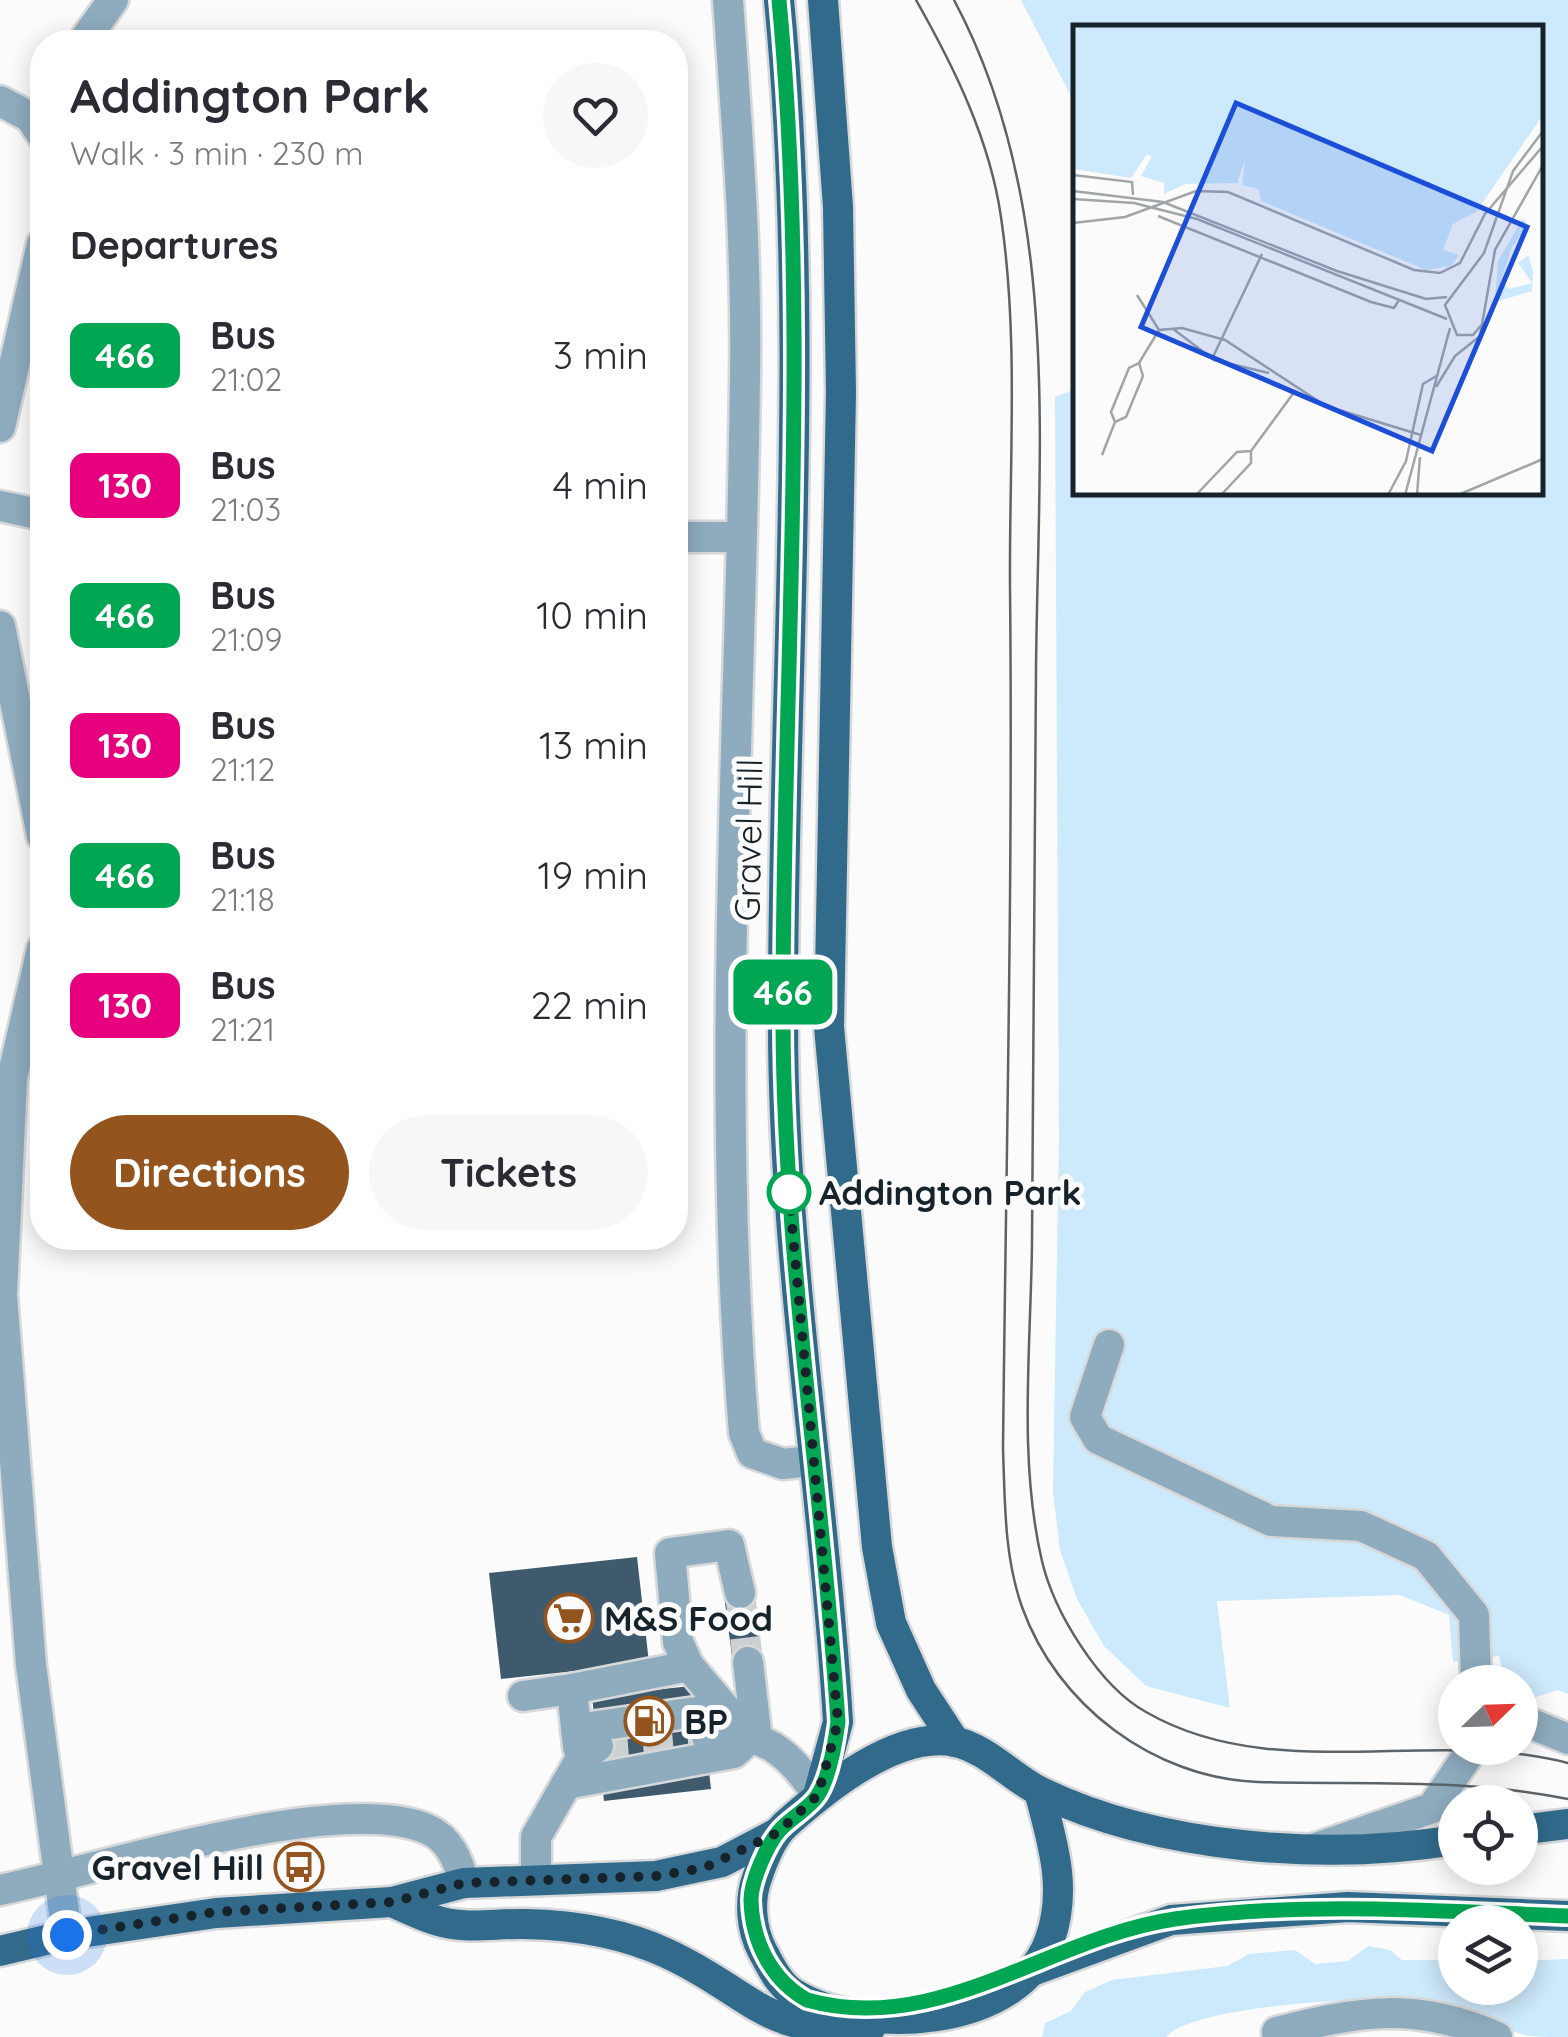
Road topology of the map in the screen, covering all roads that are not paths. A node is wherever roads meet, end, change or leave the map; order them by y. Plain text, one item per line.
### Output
1 (112, 0) edge
2 (728, 0) edge
3 (778, 0) edge
4 (823, 0) edge
5 (91, 30) edge
6 (0, 101) edge
7 (30, 114) edge
8 (30, 296) edge
9 (0, 427) edge
10 (0, 506) edge
11 (30, 512) edge
12 (688, 537) edge
13 (740, 537) junction
14 (0, 626) edge
15 (30, 776) edge
16 (30, 992) edge
17 (6, 1077) edge
18 (1109, 1345) dead end
19 (797, 1462) junction
20 (740, 1593) tunnel mouth
21 (12, 1597) edge
22 (748, 1662) tunnel mouth
23 (1476, 1665) edge
24 (689, 1666) junction
25 (572, 1689) junction
26 (523, 1696) dead end
27 (724, 1708) junction
28 (1538, 1727) edge
29 (707, 1737) tunnel mouth
30 (753, 1738) junction
31 (1568, 1740) edge
32 (955, 1742) junction
33 (580, 1755) junction
34 (1461, 1765) edge
35 (1039, 1791) junction
36 (818, 1795) junction
37 (1568, 1824) edge
38 (1538, 1828) edge
39 (777, 1833) junction
40 (1438, 1843) edge
41 (1309, 1850) junction
42 (57, 1878) junction
43 (536, 1878) junction
44 (464, 1883) junction
45 (0, 1890) edge
46 (392, 1902) junction
47 (1568, 1916) edge
48 (67, 1935) junction
49 (0, 1951) edge
50 (1035, 1970) junction
51 (893, 2022) junction
52 (1277, 2032) dead end
53 (1498, 2037) edge

1 - 5 street
2 - 13 street, Gravel Hill
3 - 19 main road, Gravel Hill
4 - 32 main road
6 - 7 street
8 - 9 street
10 - 11 street
12 - 13 street
13 - 19 street, Gravel Hill
14 - 15 street
16 - 17 street
17 - 21 street
18 - 23 street
19 - 36 main road, Gravel Hill
20 - 24 street
21 - 42 street
22 - 30 street
24 - 25 street
24 - 27 street
25 - 26 street
25 - 33 street
27 - 30 street
27 - 33 street
28 - 31 street
29 - 30 street
30 - 33 street
30 - 36 street
32 - 35 main road
32 - 36 main road
33 - 43 street
34 - 41 street
35 - 41 main road
35 - 50 main road
36 - 39 main road
37 - 38 main road
39 - 43 main road
39 - 51 main road
40 - 41 main road
42 - 44 street
42 - 45 street
42 - 48 street
43 - 44 main road
44 - 46 main road
46 - 48 main road
46 - 51 main road
47 - 50 main road
48 - 49 main road
50 - 51 main road
52 - 53 street

